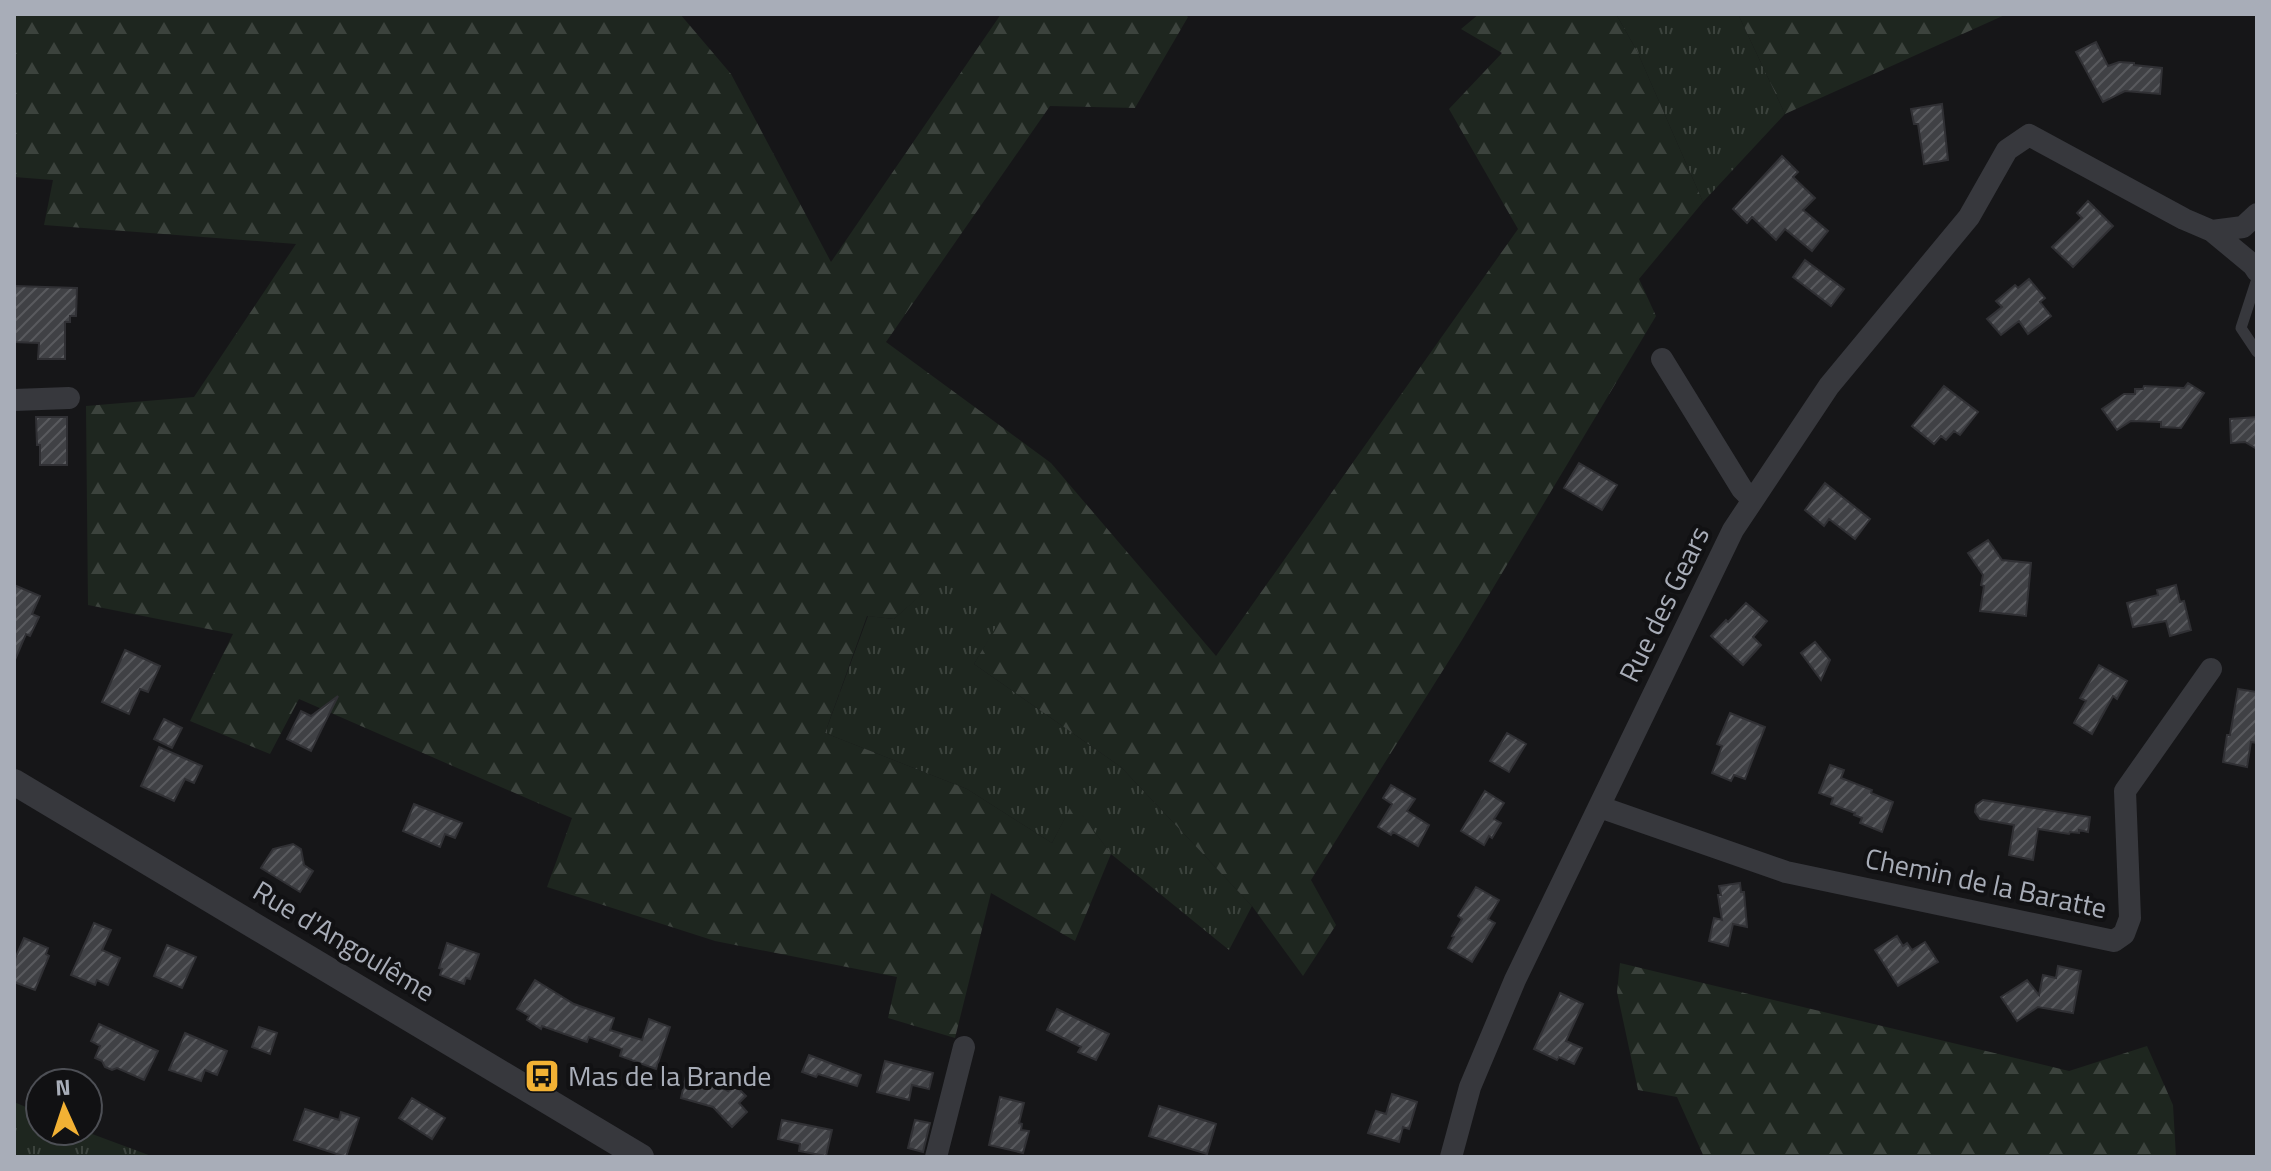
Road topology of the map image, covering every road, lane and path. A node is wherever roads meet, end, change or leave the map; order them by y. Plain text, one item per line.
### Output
1 (2257, 214) edge
2 (2212, 231) junction
3 (2257, 271) edge
4 (2257, 279) edge
5 (2257, 352) edge
6 (1662, 359) dead end
7 (69, 398) dead end
8 (14, 400) edge
9 (1753, 500) junction
10 (2211, 669) dead end
11 (14, 782) edge
12 (1600, 807) junction
13 (964, 1047) dead end
14 (641, 1157) edge
15 (936, 1157) edge
16 (1451, 1157) edge

1 - 2 street
2 - 3 street
2 - 9 street, Rue des Gears
4 - 5 lane
6 - 9 street
7 - 8 street
9 - 12 street, Rue des Gears
10 - 12 street, Chemin de la Baratte
11 - 14 street, Rue d'Angoulême
12 - 16 street, Rue des Gears
13 - 15 street

